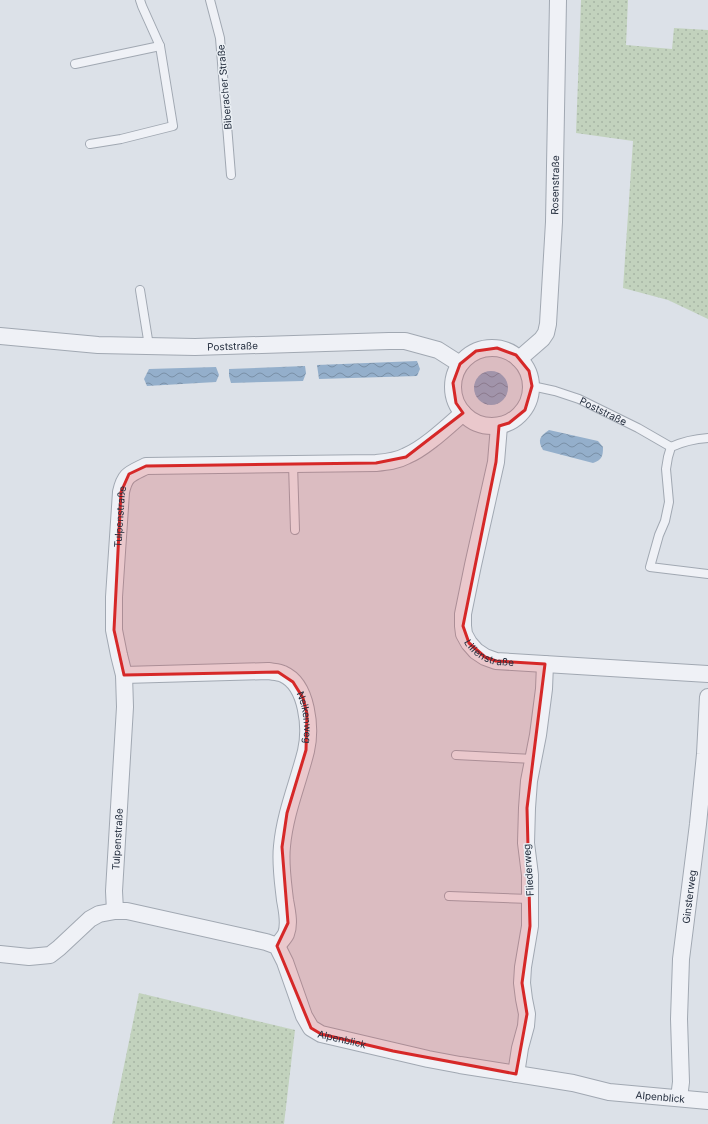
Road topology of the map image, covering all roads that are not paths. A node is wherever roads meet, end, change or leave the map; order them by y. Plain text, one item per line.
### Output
1 (140, 0) edge
2 (210, 0) edge
3 (558, 0) edge
4 (160, 46) junction
5 (75, 64) dead end
6 (90, 144) dead end
7 (231, 175) dead end
8 (140, 290) dead end
9 (0, 336) edge
10 (149, 346) junction
11 (519, 359) junction
12 (460, 364) junction
13 (532, 386) junction
14 (463, 413) junction
15 (499, 426) junction
16 (708, 438) edge
17 (671, 447) junction
18 (293, 464) junction
19 (295, 530) dead end
20 (708, 574) edge
21 (545, 664) junction
22 (708, 674) edge
23 (124, 675) junction
24 (708, 696) edge
25 (456, 755) dead end
26 (534, 759) junction
27 (449, 896) dead end
28 (530, 899) junction
29 (115, 910) junction
30 (277, 946) junction
31 (0, 954) edge
32 (516, 1074) junction
33 (679, 1098) junction
34 (708, 1101) edge

1 - 4 lane
2 - 7 lane, Biberacher Straße
3 - 11 street, Rosenstraße
4 - 5 lane
4 - 6 lane
8 - 10 lane
9 - 10 street, Poststraße
10 - 12 street, Poststraße
11 - 12 street
11 - 13 street
12 - 14 street
13 - 15 street
13 - 17 lane, Poststraße
14 - 15 street
14 - 18 street, Tulpenstraße
15 - 21 street, Lilienstraße
16 - 17 lane
17 - 20 lane
18 - 19 lane
18 - 23 street, Tulpenstraße
21 - 22 street, Lilienstraße
21 - 26 street, Fliederweg
23 - 29 street, Tulpenstraße
23 - 30 street, Nelkenweg
24 - 33 street, Ginsterweg
25 - 26 lane
26 - 28 street, Fliederweg
27 - 28 lane
28 - 32 street, Fliederweg
29 - 30 street
29 - 31 street
30 - 32 street, Alpenblick
32 - 33 street, Alpenblick
33 - 34 street, Alpenblick

